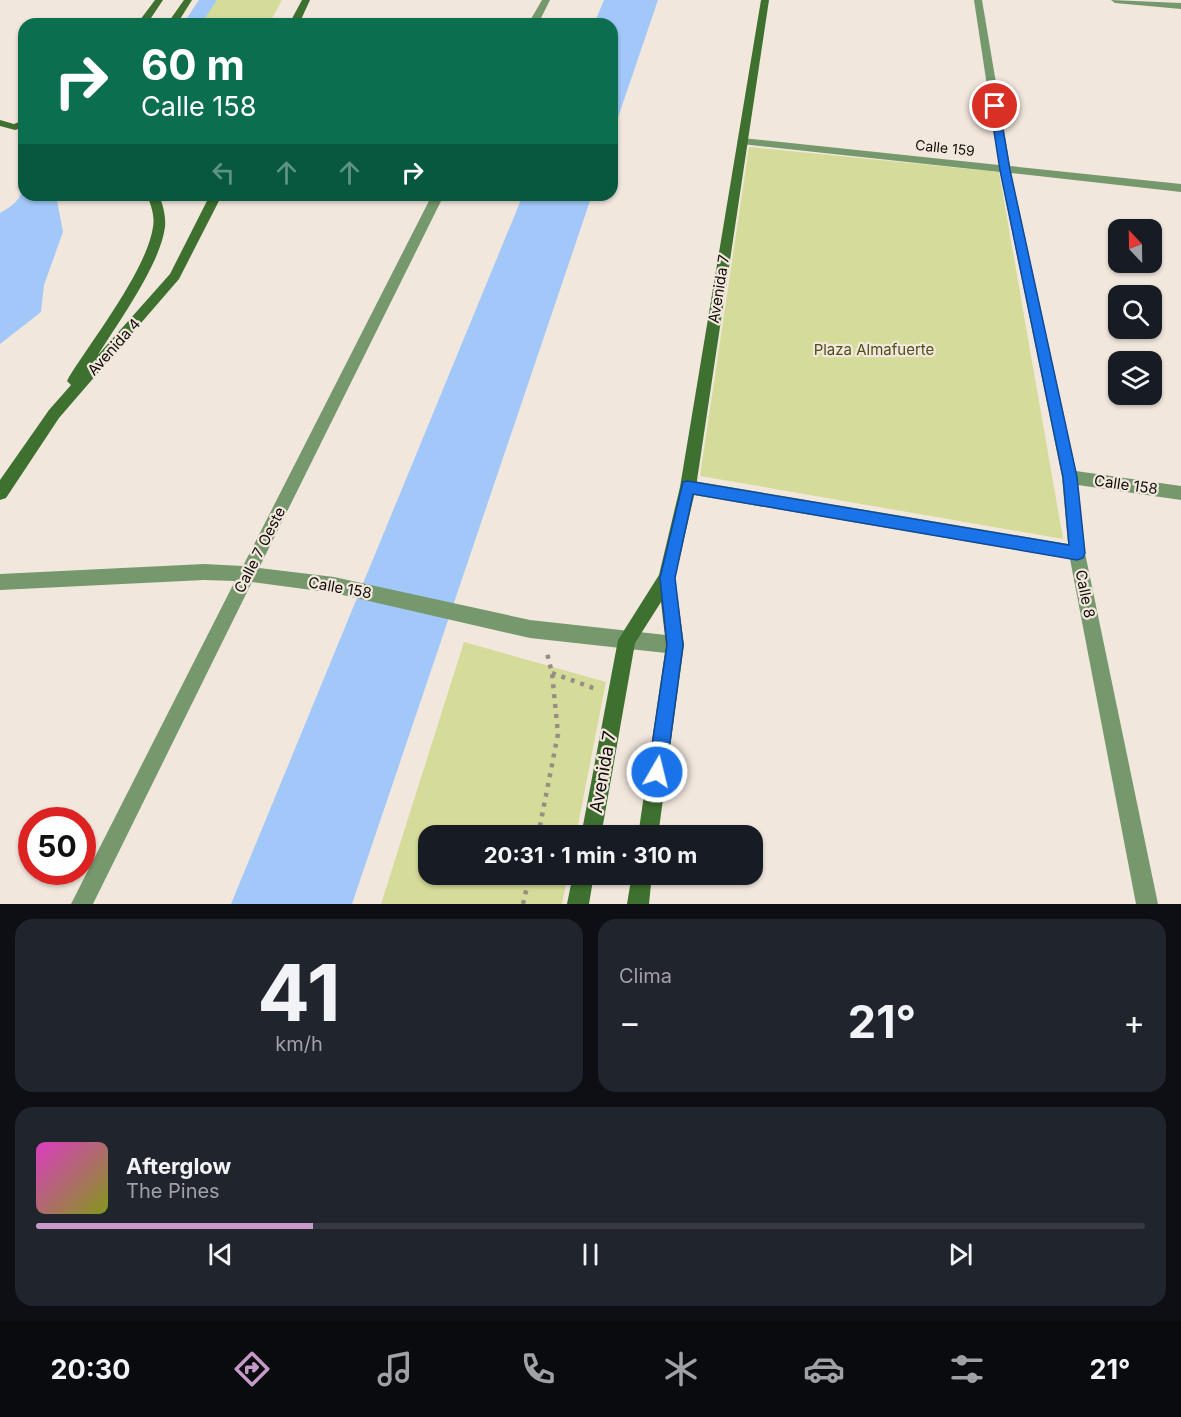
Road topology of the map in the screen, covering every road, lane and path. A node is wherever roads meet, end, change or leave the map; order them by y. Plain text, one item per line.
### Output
1 (159, 0) edge
2 (188, 0) edge
3 (306, 0) edge
4 (546, 0) edge
5 (765, 0) edge
6 (978, 0) edge
7 (1115, 0) edge
8 (1181, 6) edge
9 (146, 18) edge
10 (176, 18) edge
11 (297, 18) edge
12 (536, 18) edge
13 (0, 123) edge
14 (18, 126) edge
15 (18, 127) edge
16 (0, 133) edge
17 (742, 141) junction
18 (1005, 170) junction
19 (1181, 188) edge
20 (156, 201) edge
21 (213, 201) edge
22 (435, 201) edge
23 (54, 414) junction
24 (1070, 477) junction
25 (688, 487) junction
26 (0, 493) edge
27 (1181, 493) edge
28 (1077, 553) junction
29 (248, 574) junction
30 (667, 578) junction
31 (0, 582) edge
32 (536, 629) junction
33 (627, 640) junction
34 (675, 645) junction
35 (552, 673) junction
36 (617, 696) junction
37 (540, 825) edge
38 (593, 825) edge
39 (650, 825) edge
40 (528, 885) edge
41 (582, 885) edge
42 (641, 885) edge
43 (82, 904) edge
44 (524, 904) edge
45 (578, 904) edge
46 (638, 904) edge
47 (1147, 904) edge

1 - 9 main road
2 - 10 main road
3 - 11 main road
4 - 12 street
5 - 17 main road, Avenida 7
6 - 18 street, Calle 8
7 - 8 street
13 - 14 main road
15 - 16 main road
17 - 18 street, Calle 159
17 - 25 main road, Avenida 7
18 - 19 street, Calle 159
18 - 24 street, Calle 8
20 - 23 main road
21 - 23 main road, Avenida 4
22 - 29 street, Calle 7 Oeste
23 - 26 main road, Avenida 4
24 - 27 street, Calle 158
24 - 28 street, Calle 8
25 - 28 street
25 - 30 main road, Avenida 7
28 - 47 street, Calle 8
29 - 31 street, Calle 158
29 - 32 street, Calle 158
29 - 43 street, Calle 7 Oeste
30 - 33 main road, Avenida 7
30 - 34 main road, Avenida 7
32 - 33 street, Calle 158
32 - 35 path
33 - 34 street, Calle 158
33 - 36 main road, Avenida 7
34 - 39 main road, Avenida 7
35 - 36 path
35 - 37 path
36 - 38 main road, Avenida 7
40 - 44 path
41 - 45 main road
42 - 46 main road

